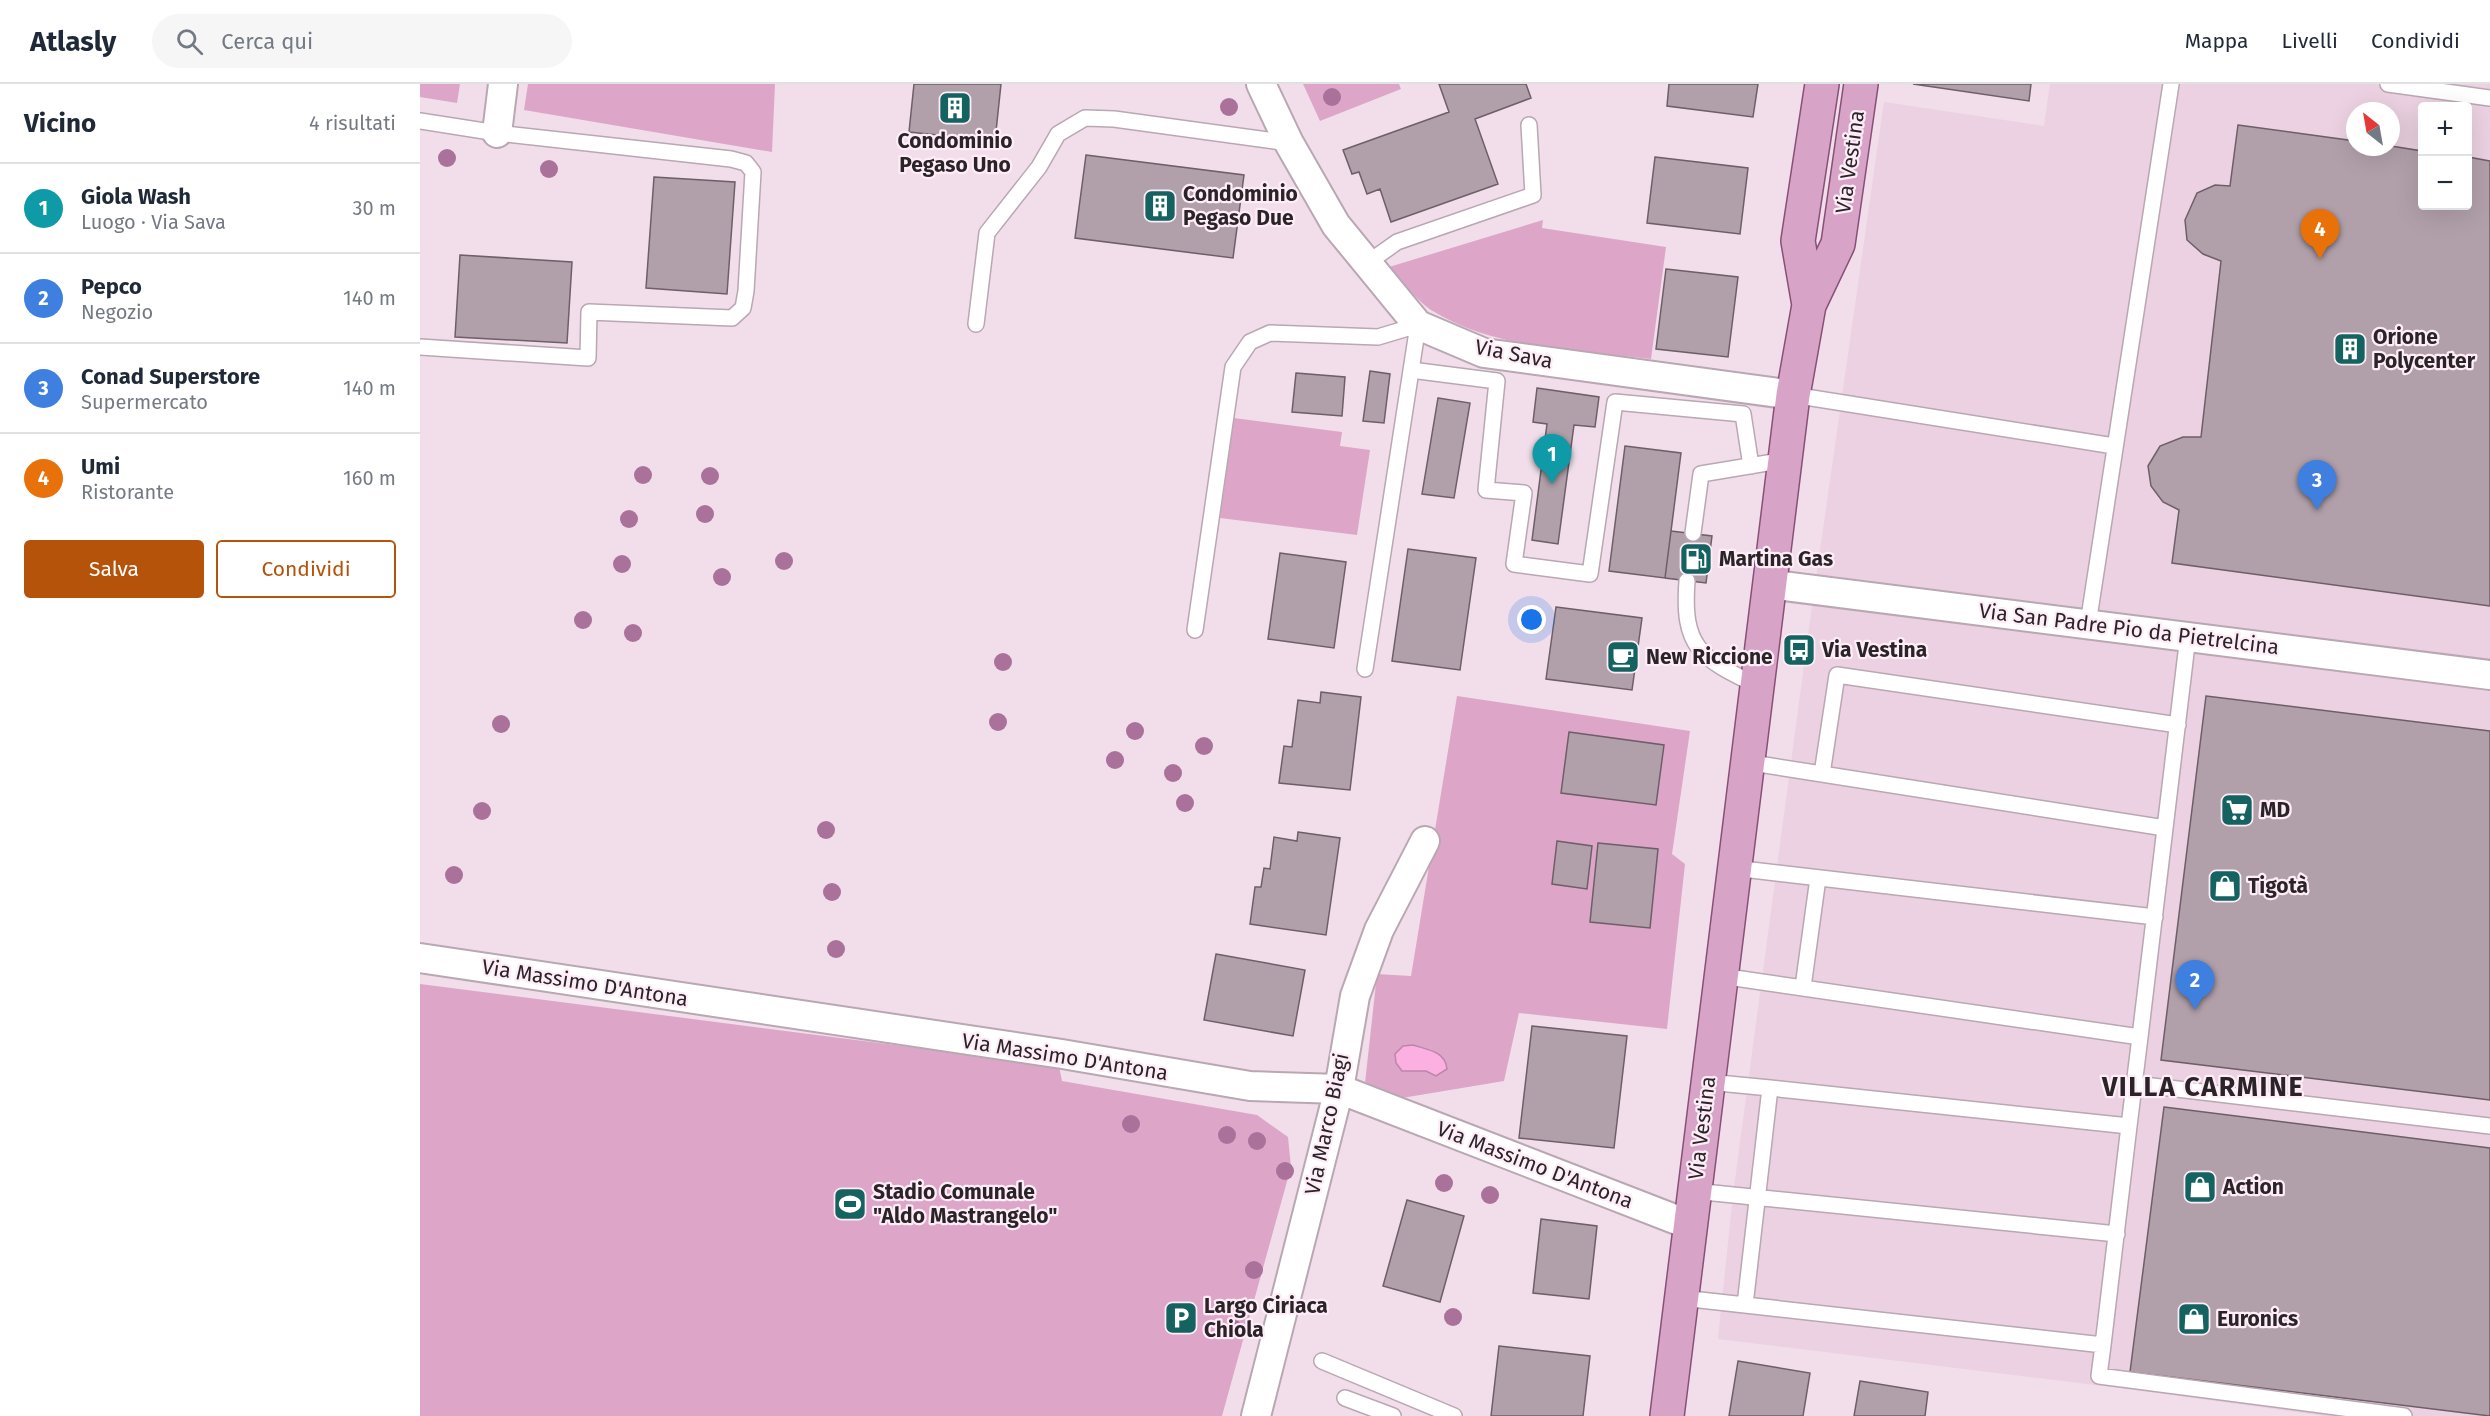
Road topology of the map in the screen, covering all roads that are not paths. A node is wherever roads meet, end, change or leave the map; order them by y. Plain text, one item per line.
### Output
1 (503, 84) edge
2 (1261, 84) edge
3 (1822, 84) edge
4 (1861, 84) edge
5 (2171, 84) edge
6 (2388, 84) edge
7 (2490, 98) edge
8 (420, 121) edge
9 (1529, 125) dead end
10 (497, 133) junction
11 (1289, 142) junction
12 (1366, 264) junction
13 (1809, 305) junction
14 (976, 324) dead end
15 (1419, 325) junction
16 (420, 347) edge
17 (1411, 370) junction
18 (1793, 395) junction
19 (2114, 446) junction
20 (1785, 460) junction
21 (1751, 466) junction
22 (1693, 533) dead end
23 (1687, 581) dead end
24 (1768, 584) junction
25 (2088, 624) junction
26 (1195, 630) dead end
27 (2188, 636) junction
28 (1365, 669) dead end
29 (2490, 675) edge
30 (1756, 685) junction
31 (2178, 725) junction
32 (1746, 762) junction
33 (1822, 774) junction
34 (2165, 828) junction
35 (1425, 841) dead end
36 (1734, 868) junction
37 (1818, 878) junction
38 (2155, 917) junction
39 (420, 958) edge
40 (1721, 976) junction
41 (1803, 987) junction
42 (2140, 1037) junction
43 (1708, 1082) junction
44 (2134, 1084) junction
45 (1770, 1088) junction
46 (1339, 1089) junction
47 (2129, 1126) junction
48 (2490, 1126) edge
49 (1694, 1191) junction
50 (1758, 1197) junction
51 (1690, 1225) junction
52 (2117, 1234) junction
53 (1682, 1298) junction
54 (1745, 1305) junction
55 (2103, 1345) junction
56 (1322, 1361) dead end
57 (1345, 1398) dead end
58 (1256, 1416) edge
59 (1393, 1416) edge
60 (1454, 1416) edge
61 (1667, 1416) edge
62 (2404, 1416) edge

1 - 10 street
2 - 11 street, Via Sava
3 - 13 main road, Via Vestina
4 - 13 main road, Via Vestina
5 - 19 lane
6 - 7 lane
8 - 10 lane
9 - 12 lane
10 - 16 lane
11 - 12 street, Via Sava
11 - 14 lane
12 - 15 street, Via Sava
13 - 18 main road, Via Vestina
15 - 17 lane
15 - 18 street, Via Sava
15 - 26 lane
17 - 21 lane
17 - 28 lane
18 - 19 lane
18 - 20 main road, Via Vestina
19 - 25 lane
20 - 21 lane
20 - 24 main road, Via Vestina
21 - 22 lane
23 - 30 lane
24 - 25 street, Via San Padre Pio da Pietrelcina
24 - 30 main road, Via Vestina
25 - 27 street, Via San Padre Pio da Pietrelcina
27 - 29 street, Via San Padre Pio da Pietrelcina
27 - 31 lane
30 - 32 main road, Via Vestina
31 - 33 lane
31 - 34 lane
32 - 33 lane
32 - 36 main road, Via Vestina
33 - 34 lane
34 - 38 lane
35 - 46 street, Via Marco Biagi
36 - 37 lane
36 - 40 main road, Via Vestina
37 - 38 lane
37 - 41 lane
38 - 42 lane
39 - 46 street, Via Massimo D'Antona
40 - 41 lane
40 - 43 main road, Via Vestina
41 - 42 lane
42 - 44 lane
43 - 45 lane
43 - 49 main road, Via Vestina
44 - 47 lane
44 - 48 lane
45 - 47 lane
45 - 50 lane
46 - 51 street, Via Massimo D'Antona
46 - 58 street, Via Marco Biagi
47 - 52 lane
49 - 50 lane
49 - 51 main road, Via Vestina
50 - 52 lane
50 - 54 lane
51 - 53 main road, Via Vestina
52 - 55 lane
53 - 54 lane
53 - 61 main road, Via Vestina
54 - 55 lane
55 - 62 lane
56 - 60 lane
57 - 59 lane

